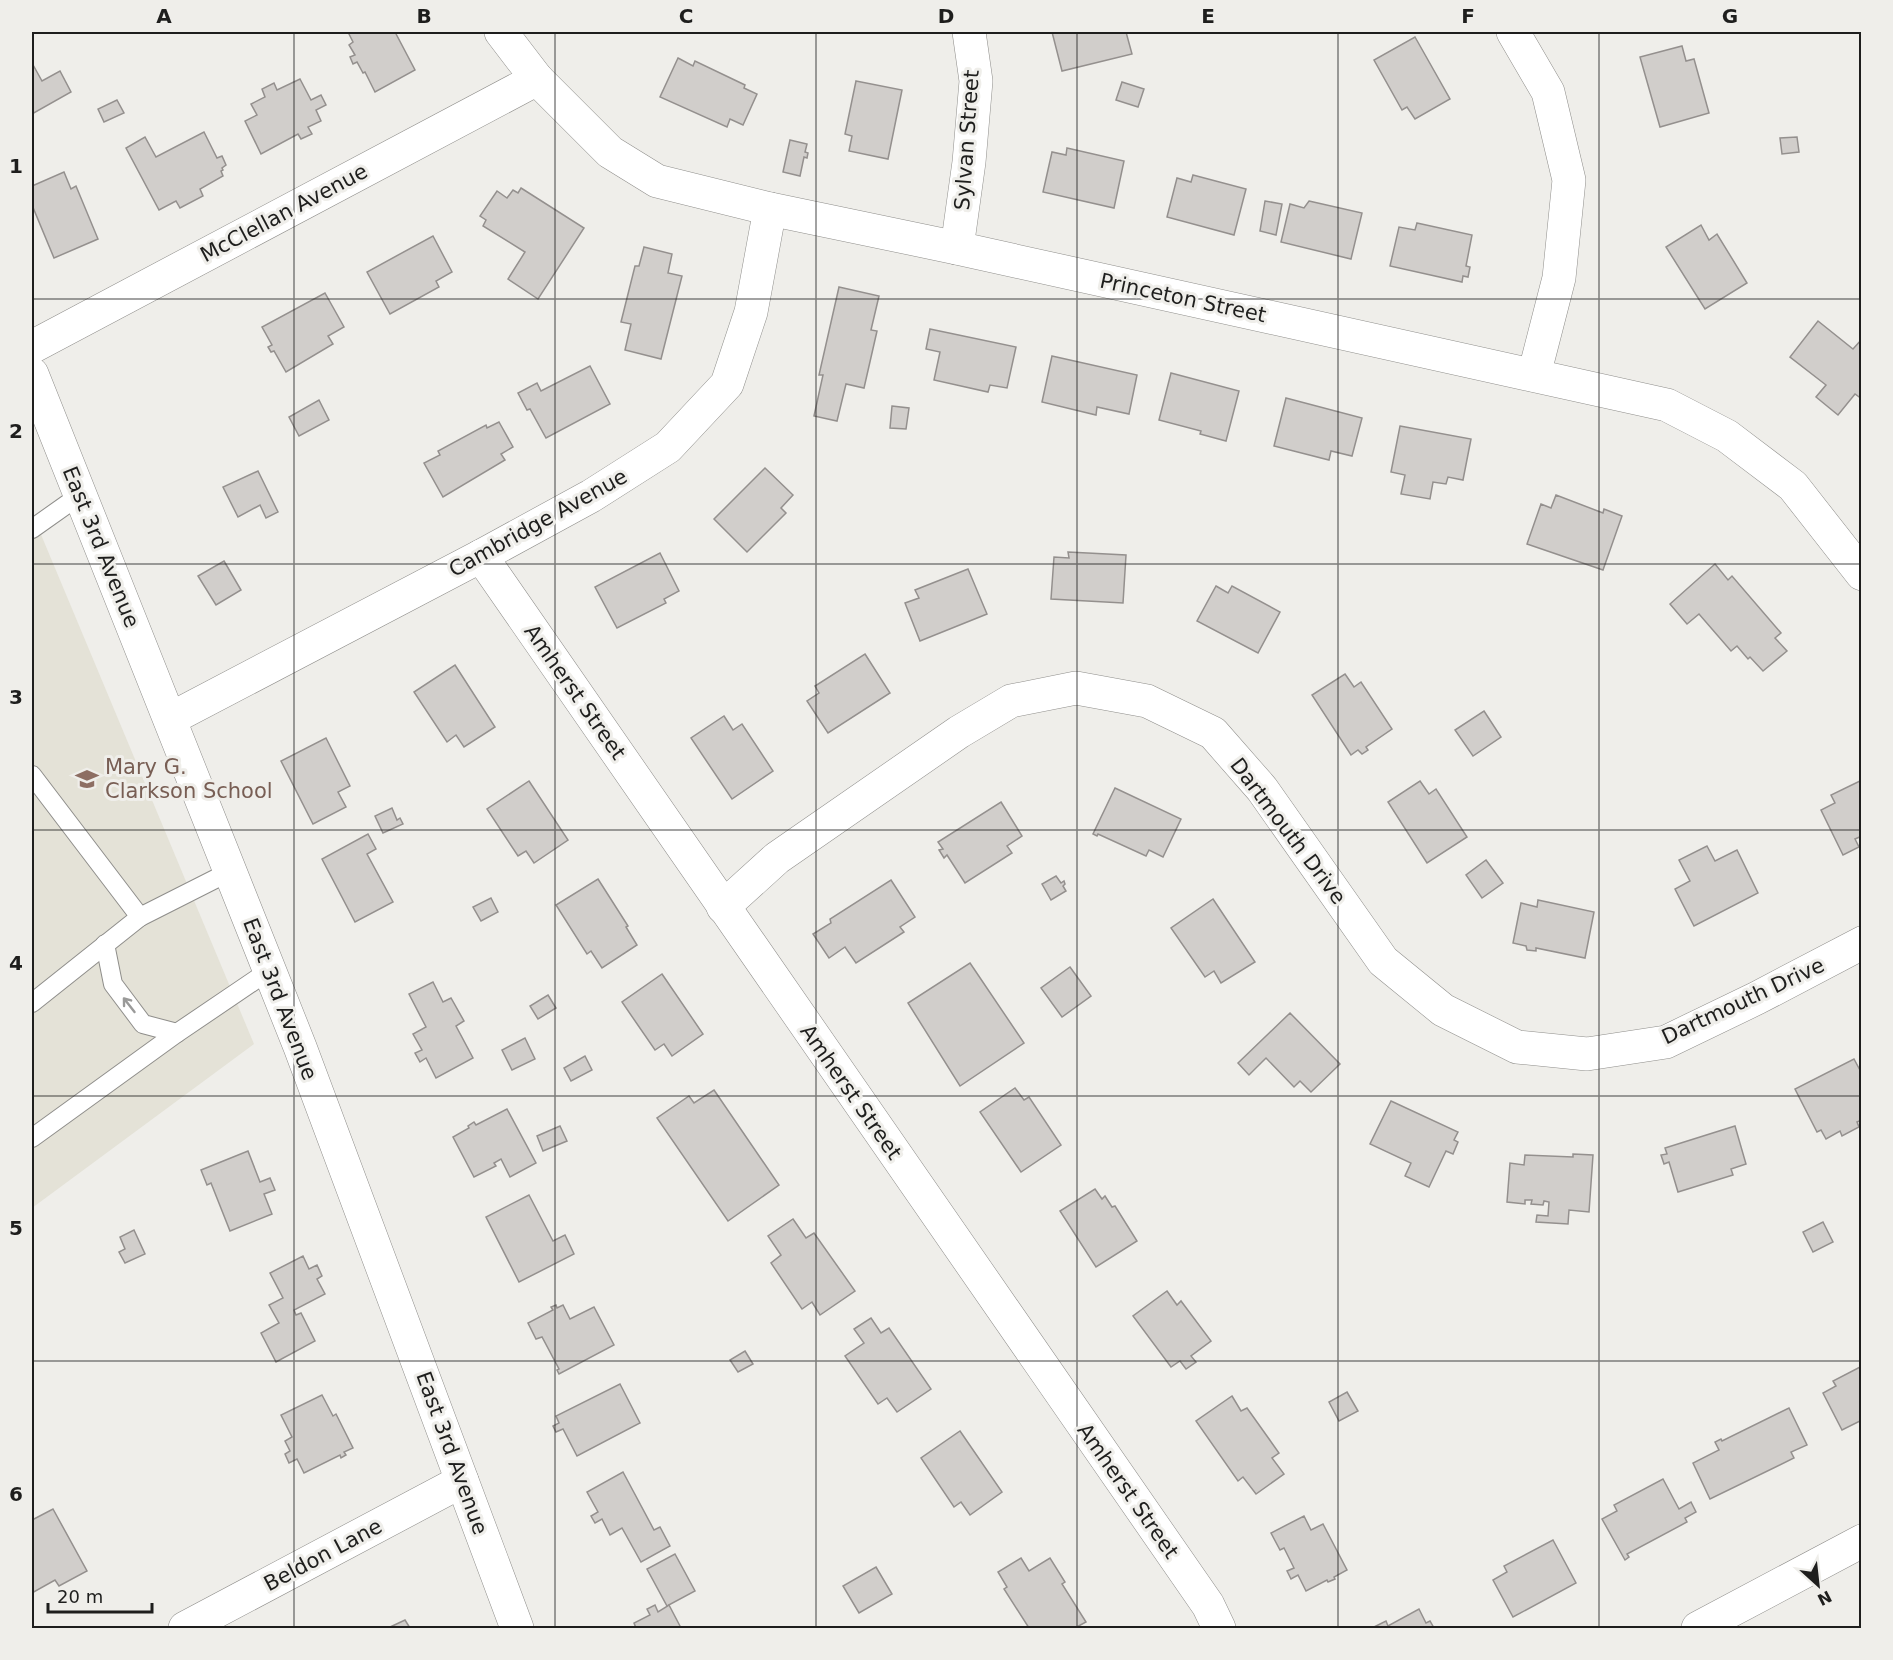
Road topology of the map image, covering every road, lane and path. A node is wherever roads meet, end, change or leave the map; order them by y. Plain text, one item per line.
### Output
1 (501, 32) edge
2 (969, 32) edge
3 (1514, 32) edge
4 (537, 78) junction
5 (770, 209) junction
6 (957, 248) junction
7 (32, 347) edge
8 (32, 374) edge
9 (1534, 375) junction
10 (80, 495) junction
11 (32, 529) edge
12 (481, 556) junction
13 (1862, 574) edge
14 (170, 718) junction
15 (32, 775) edge
16 (231, 871) junction
17 (723, 907) junction
18 (140, 917) junction
19 (105, 944) junction
20 (1862, 944) edge
21 (270, 970) junction
22 (32, 1004) edge
23 (177, 1033) junction
24 (32, 1138) edge
25 (462, 1481) junction
26 (1862, 1541) edge
27 (185, 1629) edge
28 (517, 1629) edge
29 (1219, 1629) edge
30 (1698, 1629) edge

1 - 4 street, Princeton Street
2 - 6 street, Sylvan Street
3 - 9 street
4 - 5 street, Princeton Street
4 - 7 street, McClellan Avenue
5 - 6 street, Princeton Street
5 - 12 street, Cambridge Avenue
6 - 9 street, Princeton Street
8 - 10 street, East 3rd Avenue
9 - 13 street, Princeton Street
10 - 11 lane
10 - 14 street, East 3rd Avenue
12 - 14 street, Cambridge Avenue
12 - 17 street, Amherst Street
14 - 16 street, East 3rd Avenue
15 - 18 lane
16 - 18 lane
16 - 21 street, East 3rd Avenue
17 - 20 street, Dartmouth Drive
17 - 29 street, Amherst Street
18 - 19 lane
19 - 22 lane
23 -> 19 lane
21 - 23 lane
21 - 25 street, East 3rd Avenue
23 - 24 lane
25 - 27 street, Beldon Lane
25 - 28 street, East 3rd Avenue
26 - 30 street

